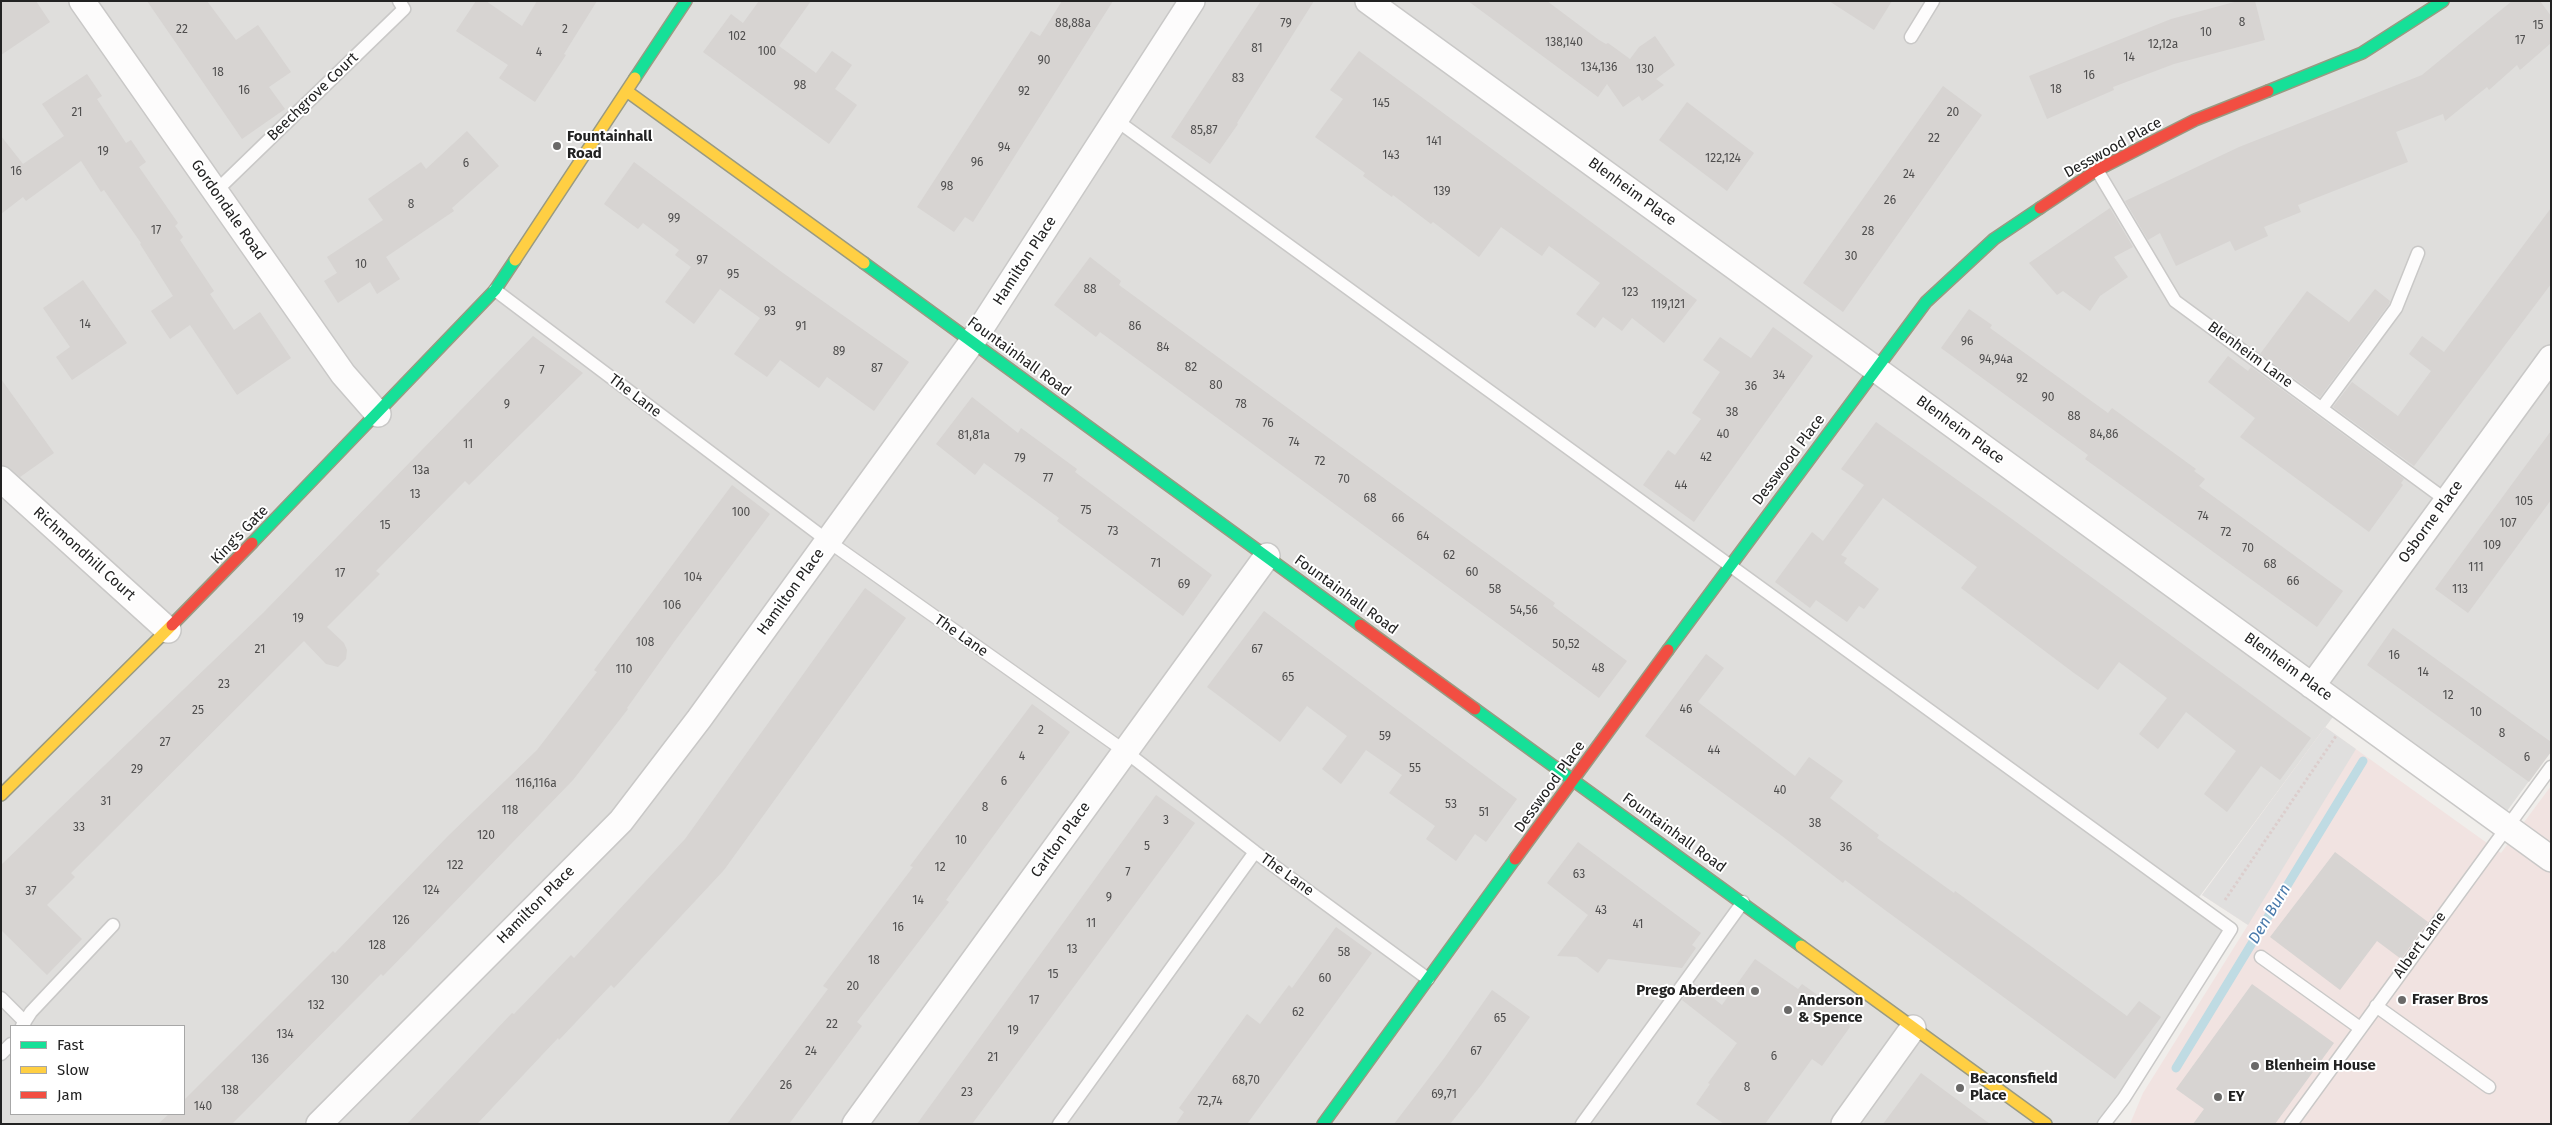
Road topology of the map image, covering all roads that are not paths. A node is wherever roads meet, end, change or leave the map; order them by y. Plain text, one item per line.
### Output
1 (82, 1) edge
2 (399, 1) edge
3 (686, 1) edge
4 (1192, 1) edge
5 (1933, 1) edge
6 (2442, 1) edge
7 (1375, 3) edge
8 (1911, 37) dead end
9 (628, 92) junction
10 (1116, 120) junction
11 (2098, 170) junction
12 (215, 192) junction
13 (2418, 253) dead end
14 (495, 290) junction
15 (972, 342) junction
16 (2551, 358) edge
17 (1877, 369) junction
18 (2322, 408) junction
19 (378, 414) junction
20 (1, 479) edge
21 (2446, 500) junction
22 (828, 541) junction
23 (1267, 556) junction
24 (1730, 564) junction
25 (168, 630) junction
26 (2312, 686) junction
27 (1126, 752) junction
28 (2551, 767) edge
29 (1575, 780) junction
30 (1, 795) edge
31 (2506, 827) junction
32 (1255, 852) junction
33 (2551, 859) edge
34 (1743, 902) junction
35 (113, 925) dead end
36 (2262, 957) dead end
37 (1428, 979) junction
38 (1, 998) edge
39 (2376, 1006) junction
40 (24, 1024) edge
41 (1913, 1028) junction
42 (2360, 1028) junction
43 (10, 1045) edge
44 (1, 1054) edge
45 (2489, 1087) dead end
46 (319, 1124) edge
47 (855, 1124) edge
48 (1059, 1124) edge
49 (1323, 1124) edge
50 (1582, 1124) edge
51 (1844, 1124) edge
52 (2046, 1124) edge
53 (2104, 1124) edge
54 (2291, 1124) edge

1 - 12 street, Gordondale Road
2 - 12 lane, Beechgrove Court
3 - 9 street, King's Gate
4 - 10 street, Hamilton Place
5 - 8 lane
6 - 11 street, Desswood Place
7 - 17 street, Blenheim Place
9 - 14 street, King's Gate
9 - 15 street, Fountainhall Road
10 - 15 street, Hamilton Place
10 - 24 lane
11 - 17 street, Desswood Place
11 - 18 lane, Blenheim Lane
12 - 19 street, Gordondale Road
13 - 18 lane
14 - 19 street, King's Gate
14 - 22 lane, The Lane
15 - 22 street, Hamilton Place
15 - 23 street, Fountainhall Road
16 - 21 street, Osborne Place
17 - 24 street, Desswood Place
17 - 26 street, Blenheim Place
18 - 21 lane, Blenheim Lane
19 - 25 street, King's Gate
20 - 25 street, Richmondhill Court
21 - 26 street, Osborne Place
22 - 27 lane, The Lane
22 - 46 street, Hamilton Place
23 - 27 street, Carlton Place
23 - 29 street, Fountainhall Road
24 - 29 street, Desswood Place
24 - 53 lane
25 - 30 street, King's Gate
26 - 31 street, Blenheim Place
27 - 32 lane, The Lane
27 - 47 street, Carlton Place
28 - 31 lane, Albert Lane
29 - 34 street, Fountainhall Road
29 - 37 street, Desswood Place
31 - 33 street, Blenheim Place
31 - 39 lane, Albert Lane
32 - 37 lane, The Lane
32 - 48 lane
34 - 41 street, Fountainhall Road
34 - 50 lane
35 - 40 lane
36 - 42 lane
37 - 49 street, Desswood Place
38 - 40 lane
39 - 42 lane, Albert Lane
39 - 45 lane
41 - 51 street
41 - 52 street, Fountainhall Road
42 - 54 lane, Albert Lane
43 - 44 lane

